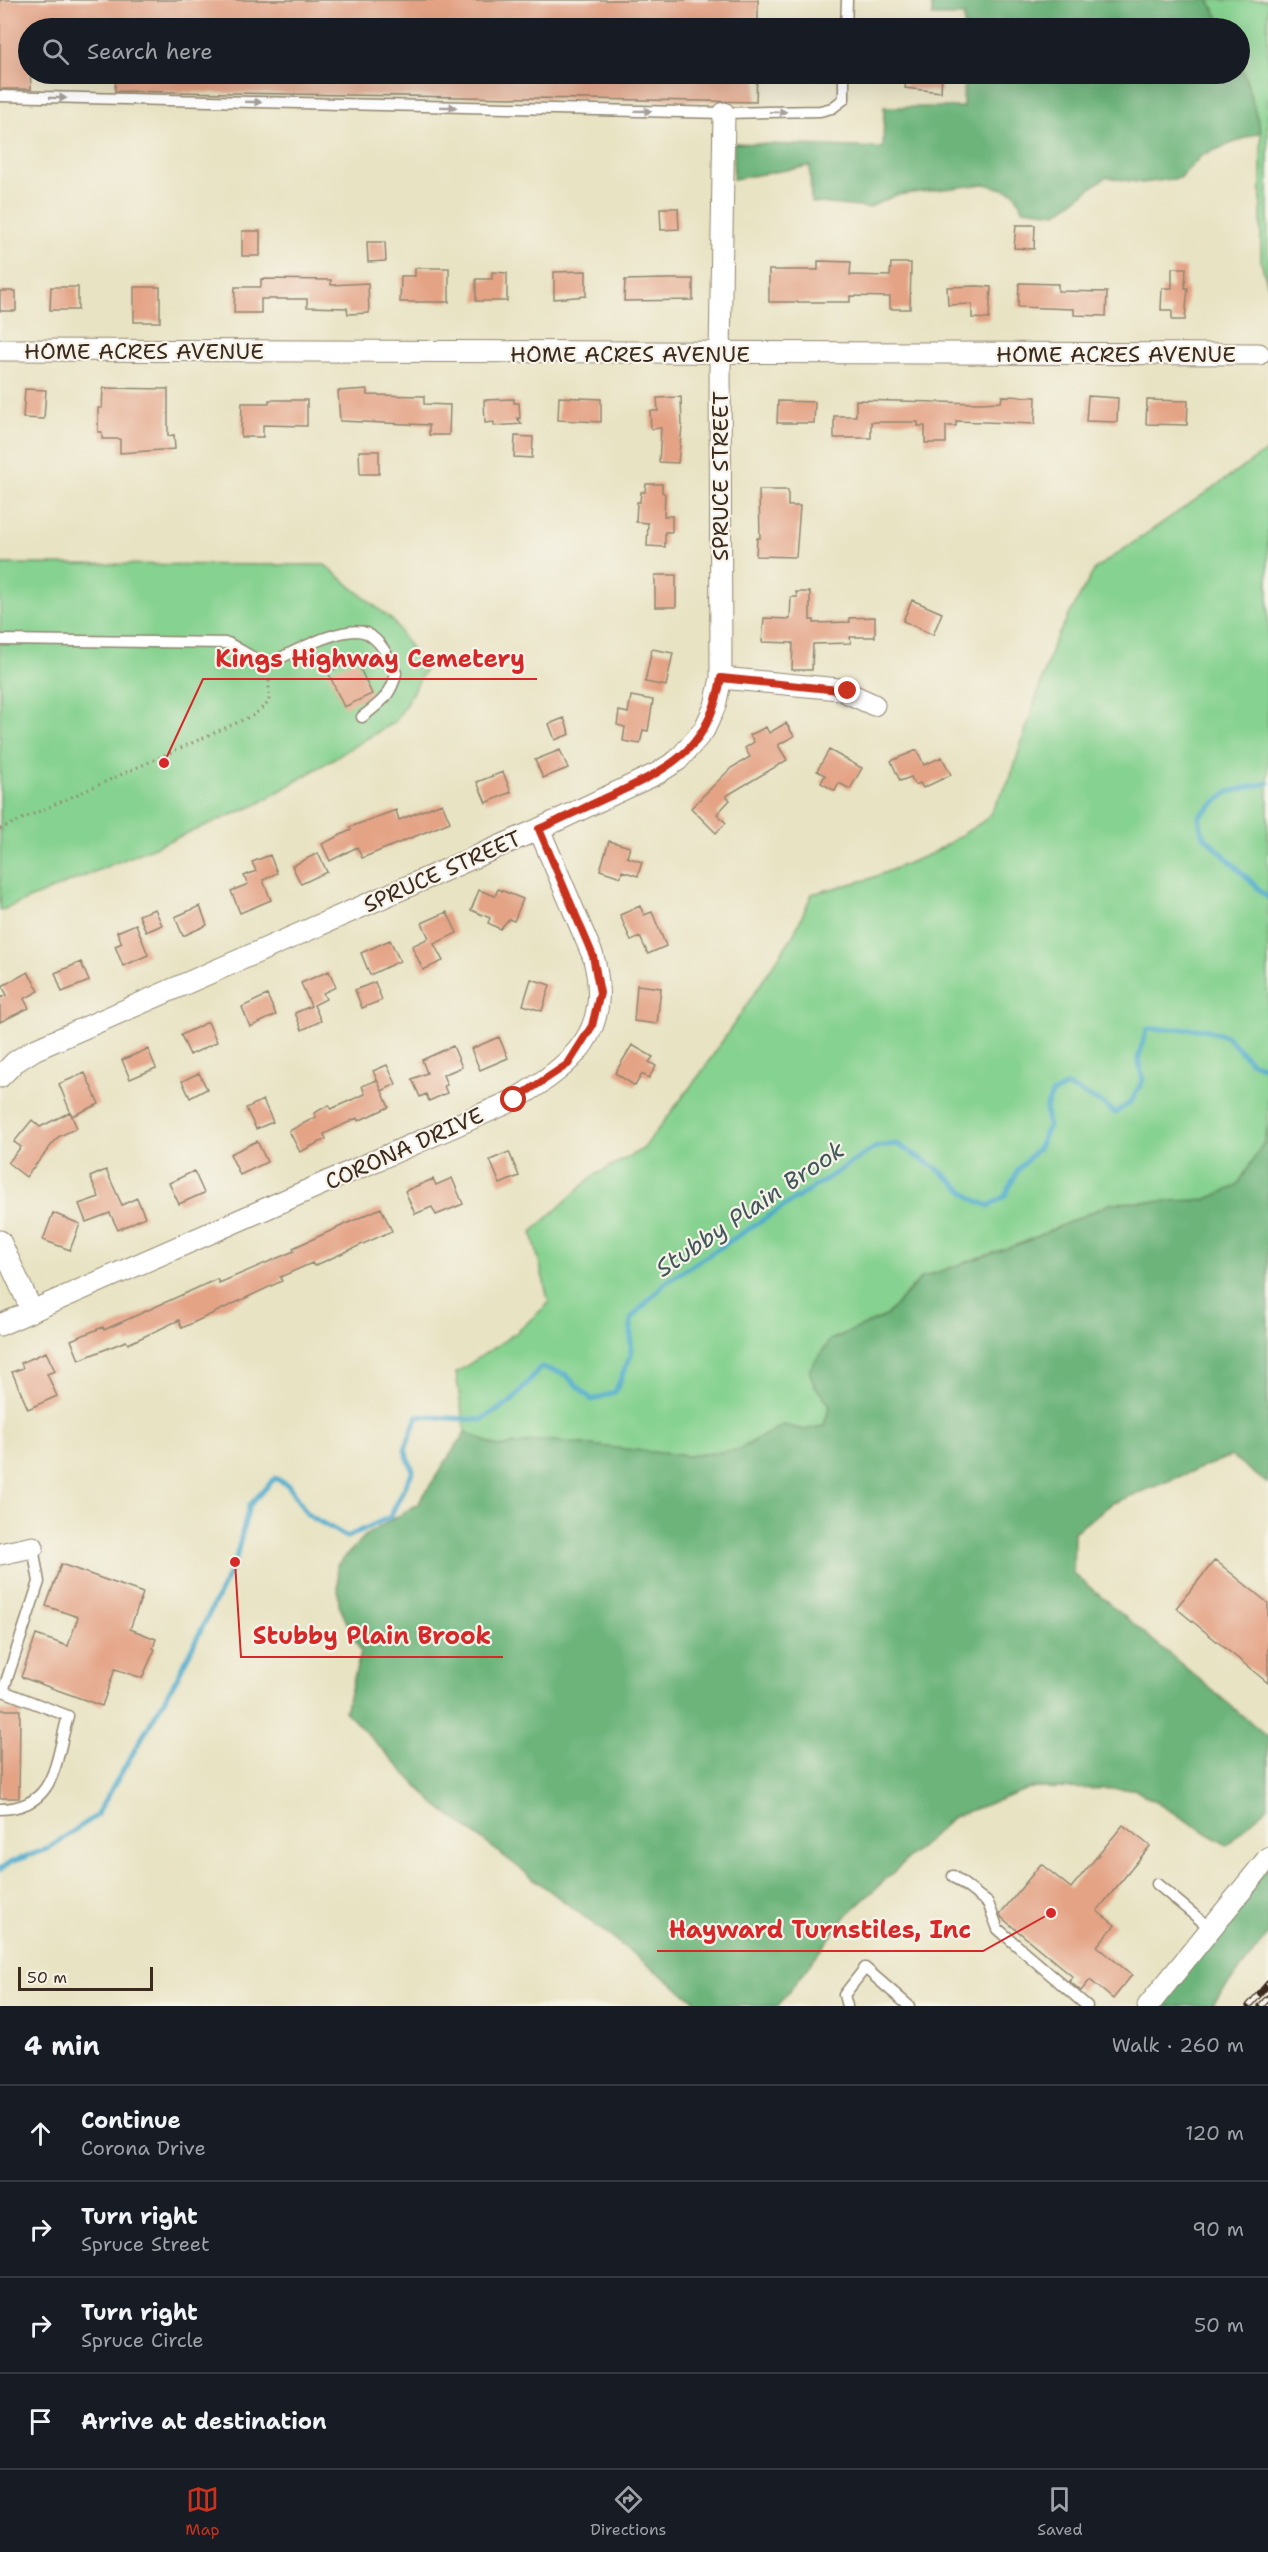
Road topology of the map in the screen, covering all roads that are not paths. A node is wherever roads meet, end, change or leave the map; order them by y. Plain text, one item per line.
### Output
1 (847, 0) edge
2 (846, 18) edge
3 (844, 84) edge
4 (0, 96) edge
5 (724, 113) junction
6 (0, 350) edge
7 (720, 354) junction
8 (1259, 354) dead end
9 (0, 640) edge
10 (721, 678) junction
11 (874, 705) dead end
12 (362, 717) dead end
13 (539, 829) junction
14 (0, 1077) edge
15 (0, 1241) edge
16 (32, 1311) junction
17 (0, 1325) edge
18 (33, 1547) joint
19 (0, 1554) edge
20 (0, 1809) edge
21 (1268, 1858) edge
22 (953, 1876) dead end
23 (1157, 1884) dead end
24 (1210, 1928) junction
25 (847, 2006) edge
26 (909, 2006) edge
27 (1088, 2006) edge
28 (1148, 2006) edge

1 - 2 lane
5 -> 3 lane
4 -> 5 lane
5 - 7 street, SPRUCE STREET
6 - 7 street, HOME ACRES AVENUE
7 - 8 street, HOME ACRES AVENUE
7 - 10 street, SPRUCE STREET
9 - 12 lane
10 - 11 street
10 - 13 street, SPRUCE STREET
13 - 14 street, SPRUCE STREET
13 - 16 street, CORONA DRIVE
15 - 16 street
16 - 17 street, CORONA DRIVE
18 - 19 street
18 - 20 lane
21 - 24 street
22 - 27 lane
23 - 24 lane
24 - 28 street
25 - 26 lane

